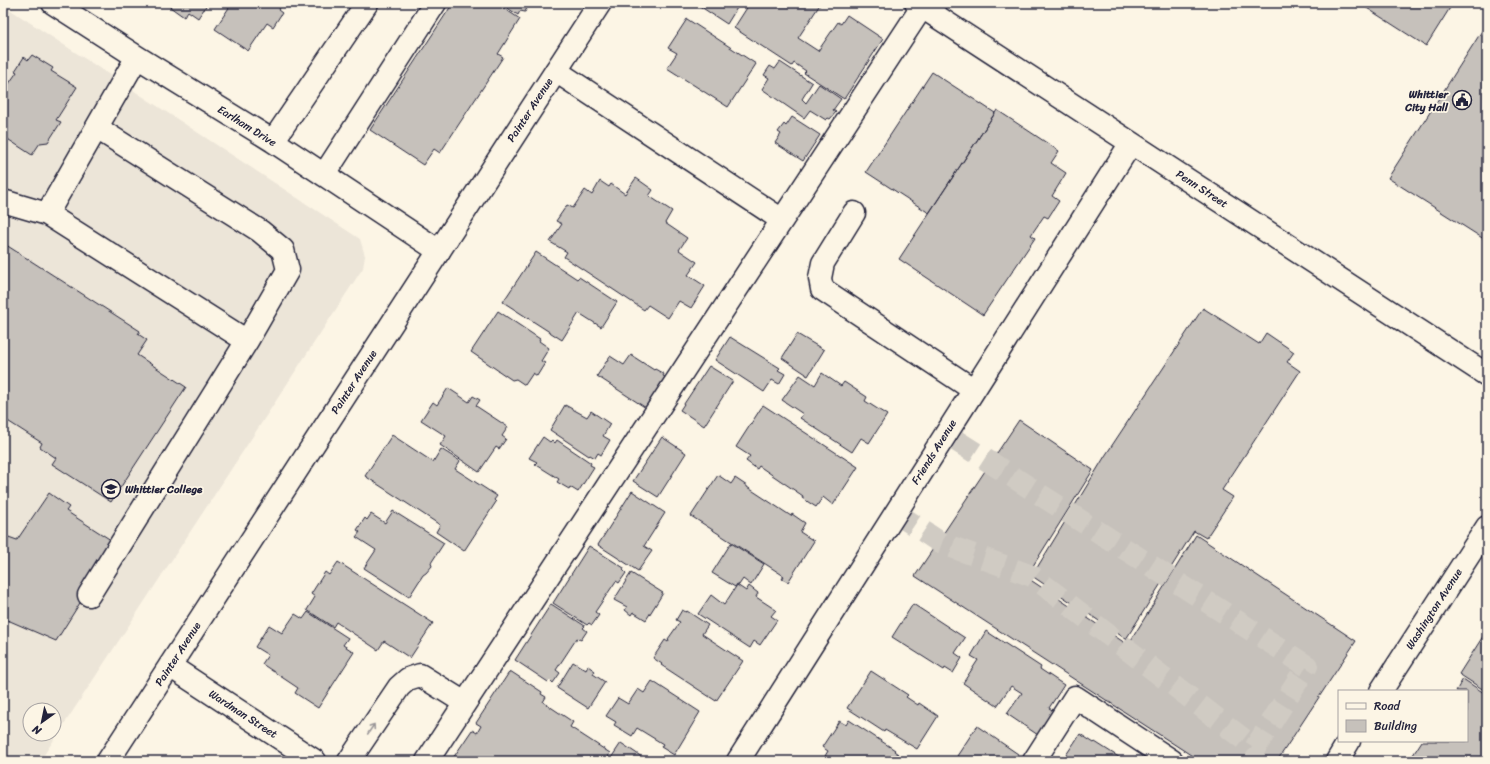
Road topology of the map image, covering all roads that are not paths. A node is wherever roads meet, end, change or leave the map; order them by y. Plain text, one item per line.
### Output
1 (53, 3) edge
2 (367, 3) edge
3 (435, 3) edge
4 (600, 3) edge
5 (919, 5) edge
6 (137, 57) junction
7 (556, 71) junction
8 (97, 128) junction
9 (273, 141) junction
10 (1131, 143) junction
11 (324, 175) junction
12 (3, 201) edge
13 (854, 213) dead end
14 (47, 214) junction
15 (782, 220) junction
16 (439, 250) junction
17 (247, 341) junction
18 (1487, 376) edge
19 (974, 390) junction
20 (1487, 527) edge
21 (90, 595) dead end
22 (170, 666) junction
23 (1382, 690) edge
24 (465, 703) junction
25 (108, 761) edge
26 (315, 761) edge
27 (349, 761) edge
28 (427, 761) edge
29 (738, 761) edge
30 (1034, 761) edge
31 (1172, 761) edge

1 - 6 street, Earlham Drive
2 - 9 street
3 - 11 street
4 - 7 street, Painter Avenue
5 - 10 street, Penn Street
5 - 15 street
6 - 8 street
6 - 9 street, Earlham Drive
7 - 15 street
7 - 16 street, Painter Avenue
8 - 14 street
8 - 17 street
9 - 11 street, Earlham Drive
10 - 18 street, Penn Street
10 - 19 street, Friends Avenue
11 - 16 street, Earlham Drive
12 - 14 street
13 - 19 street
14 - 17 street
15 - 24 street
16 - 22 street, Painter Avenue
17 - 21 street
19 - 29 street, Friends Avenue
20 - 23 street, Washington Avenue
22 - 25 street, Painter Avenue
22 - 26 street, Wardman Street
27 -> 24 street
24 - 28 street
30 - 31 street

